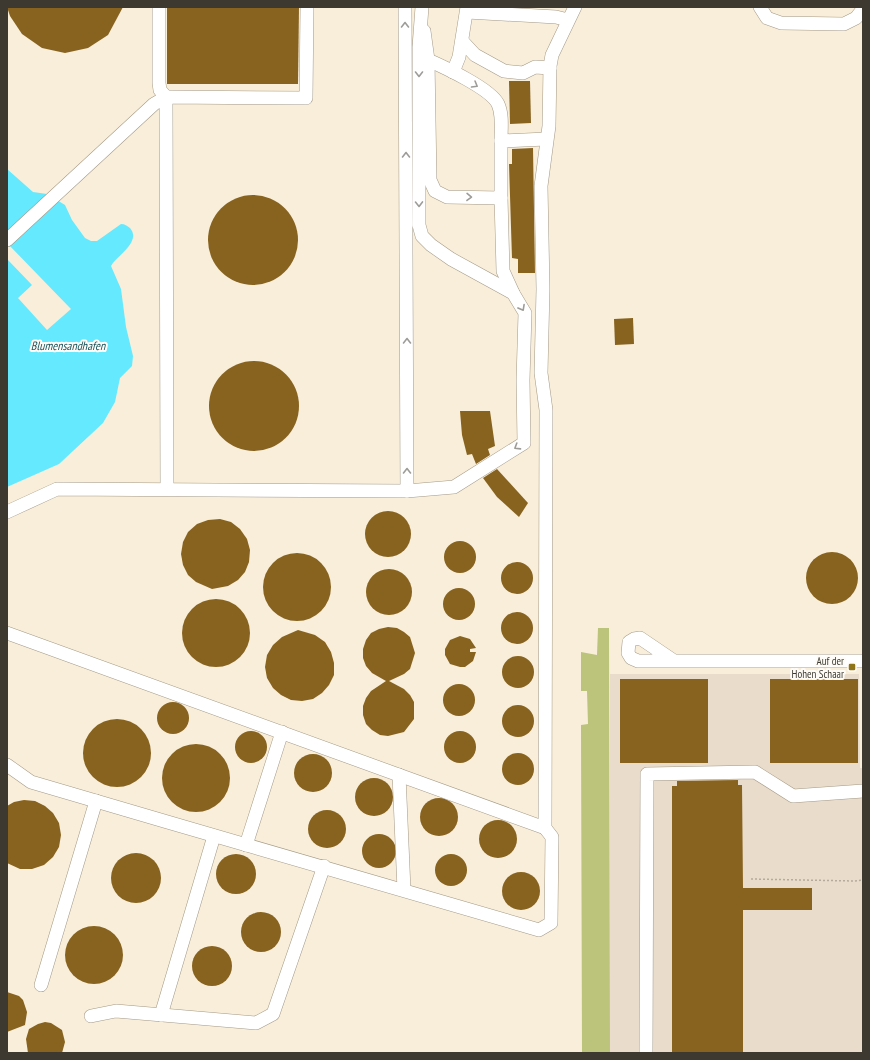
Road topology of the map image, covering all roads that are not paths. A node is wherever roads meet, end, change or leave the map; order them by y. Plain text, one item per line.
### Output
1 (158, 7) edge
2 (307, 7) edge
3 (405, 7) edge
4 (422, 7) edge
5 (575, 7) edge
6 (760, 7) edge
7 (863, 9) edge
8 (467, 10) edge
9 (568, 20) junction
10 (422, 21) junction
11 (462, 41) junction
12 (428, 60) junction
13 (550, 68) junction
14 (453, 72) junction
15 (166, 97) junction
16 (546, 139) junction
17 (501, 141) junction
18 (501, 198) junction
19 (7, 240) edge
20 (513, 293) junction
21 (167, 489) junction
22 (407, 491) junction
23 (7, 512) edge
24 (7, 633) edge
25 (674, 661) dead end
26 (863, 661) edge
27 (282, 732) junction
28 (7, 765) edge
29 (399, 775) junction
30 (863, 791) edge
31 (96, 801) junction
32 (545, 828) junction
33 (214, 836) junction
34 (246, 845) junction
35 (324, 866) junction
36 (404, 890) junction
37 (41, 985) dead end
38 (161, 1015) junction
39 (91, 1016) dead end
40 (646, 1053) edge

1 - 15 street
2 - 15 street
22 -> 3 street
4 - 10 street
5 - 9 street
6 - 7 street
8 - 9 street
8 - 11 street
9 - 13 street
10 - 12 street
10 -> 20 street
11 - 13 street
11 - 14 street
12 - 14 street
12 -> 18 street
13 - 16 street
14 -> 17 street
15 - 19 street
15 - 21 street
16 - 17 street
16 - 32 street
17 - 18 street
18 - 20 street
20 -> 22 street
21 - 22 street
21 - 23 street
24 - 27 street
25 - 26 street
27 - 29 street
27 - 34 street
28 - 31 street
29 - 32 street
29 - 36 street
30 - 40 street
31 - 33 street
31 - 37 street
32 - 36 street
33 - 34 street
33 - 38 street
34 - 35 street
35 - 36 street
35 - 38 street
38 - 39 street

